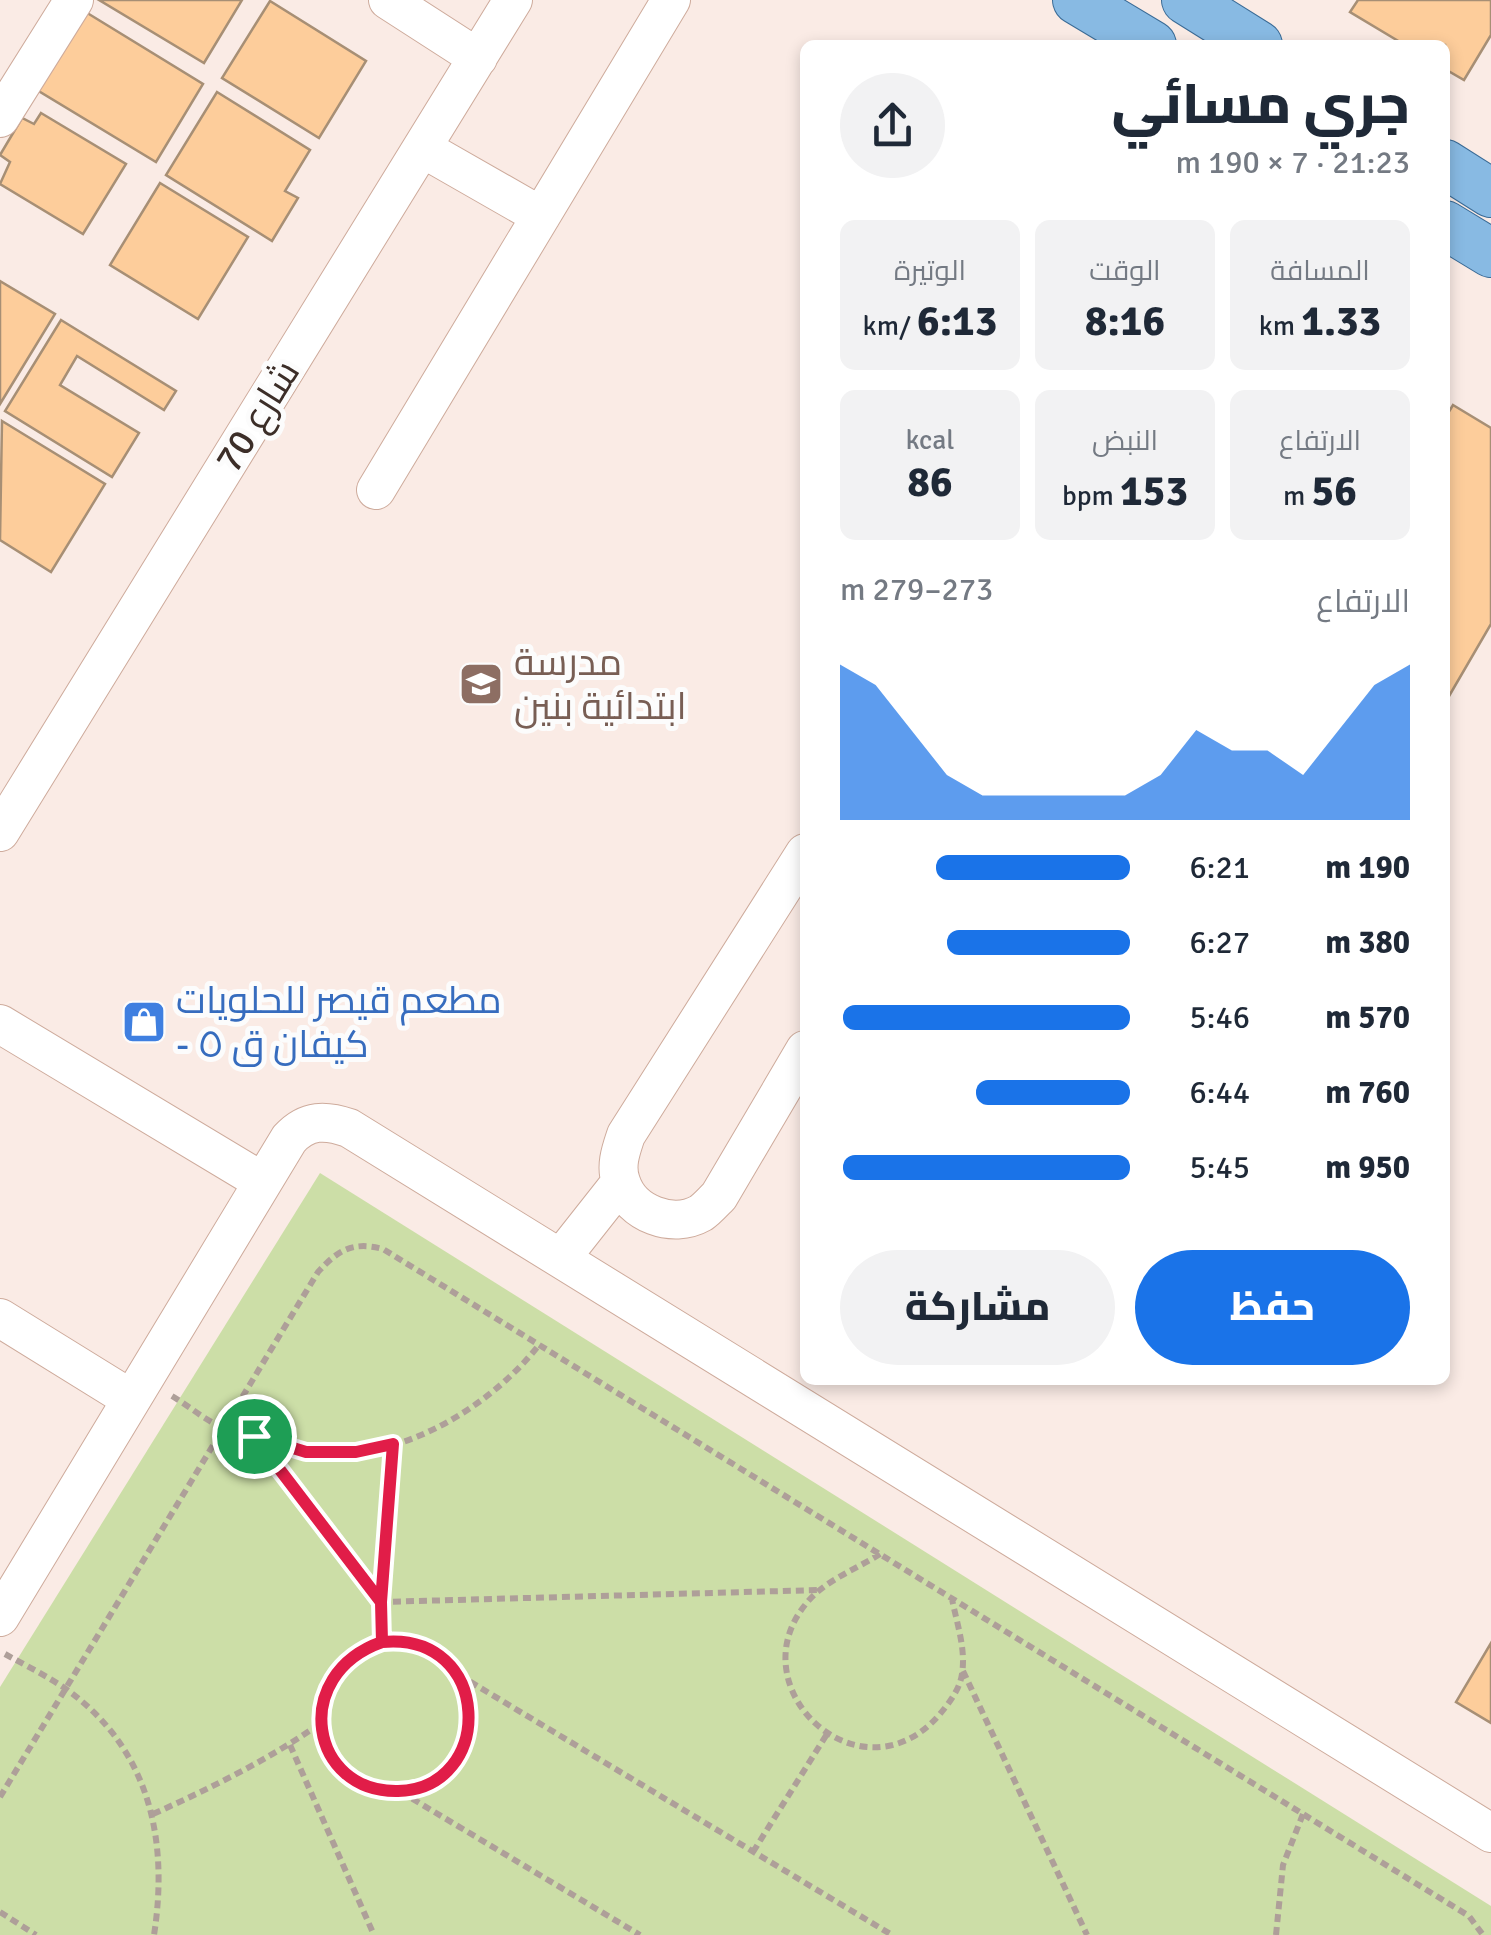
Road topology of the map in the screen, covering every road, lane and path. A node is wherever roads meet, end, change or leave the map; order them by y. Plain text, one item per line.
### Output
1 (74, 0) edge
2 (388, 0) edge
3 (513, 0) edge
4 (671, 0) edge
5 (1077, 0) edge
6 (1186, 0) edge
7 (1144, 40) edge
8 (1250, 40) edge
9 (478, 58) junction
10 (0, 118) edge
11 (422, 148) junction
12 (1450, 167) edge
13 (1491, 193) edge
14 (541, 216) junction
15 (1450, 228) edge
16 (1491, 253) edge
17 (376, 490) dead end
18 (0, 832) edge
19 (800, 861) edge
20 (0, 1024) edge
21 (800, 1059) edge
22 (263, 1182) junction
23 (620, 1182) junction
24 (561, 1258) junction
25 (0, 1318) edge
26 (540, 1345) junction
27 (138, 1388) junction
28 (223, 1428) junction
29 (254, 1436) junction
30 (393, 1444) junction
31 (880, 1554) junction
32 (819, 1590) junction
33 (952, 1598) junction
34 (381, 1602) junction
35 (0, 1616) edge
36 (382, 1642) junction
37 (0, 1651) edge
38 (962, 1670) junction
39 (459, 1675) junction
40 (66, 1689) junction
41 (321, 1723) junction
42 (827, 1734) junction
43 (290, 1745) junction
44 (400, 1791) junction
45 (0, 1797) edge
46 (153, 1814) junction
47 (1303, 1814) junction
48 (1491, 1833) edge
49 (753, 1852) junction
50 (0, 1912) edge
51 (36, 1935) edge
52 (154, 1935) edge
53 (374, 1935) edge
54 (640, 1935) edge
55 (892, 1935) edge
56 (1086, 1935) edge
57 (1276, 1935) edge
58 (1483, 1935) edge

1 - 10 street
2 - 9 street
3 - 9 street, شارع 70
4 - 14 street
5 - 7 main road
6 - 8 main road
9 - 11 street, شارع 70
11 - 14 street
11 - 18 street, شارع 70
12 - 13 main road
14 - 17 street
15 - 16 main road
19 - 23 street
20 - 22 street
21 - 23 street
22 - 24 street
22 - 27 street
23 - 24 street
24 - 48 street
25 - 27 street
26 - 28 path
26 - 30 path
26 - 31 path
27 - 28 path
27 - 35 street
28 - 29 path
28 - 40 path
29 - 30 path
29 - 34 path
30 - 34 path
31 - 32 path
31 - 33 path
32 - 34 path
32 - 42 path
33 - 38 path
33 - 47 path
34 - 36 path
36 - 39 path
36 - 41 path
37 - 40 path
38 - 42 path
38 - 56 path
39 - 44 path
39 - 49 path
40 - 45 path
40 - 46 path
41 - 43 path
41 - 44 path
42 - 49 path
43 - 46 path
43 - 53 path
44 - 54 path
46 - 52 path
47 - 57 path
47 - 58 path
49 - 55 path
50 - 51 path

